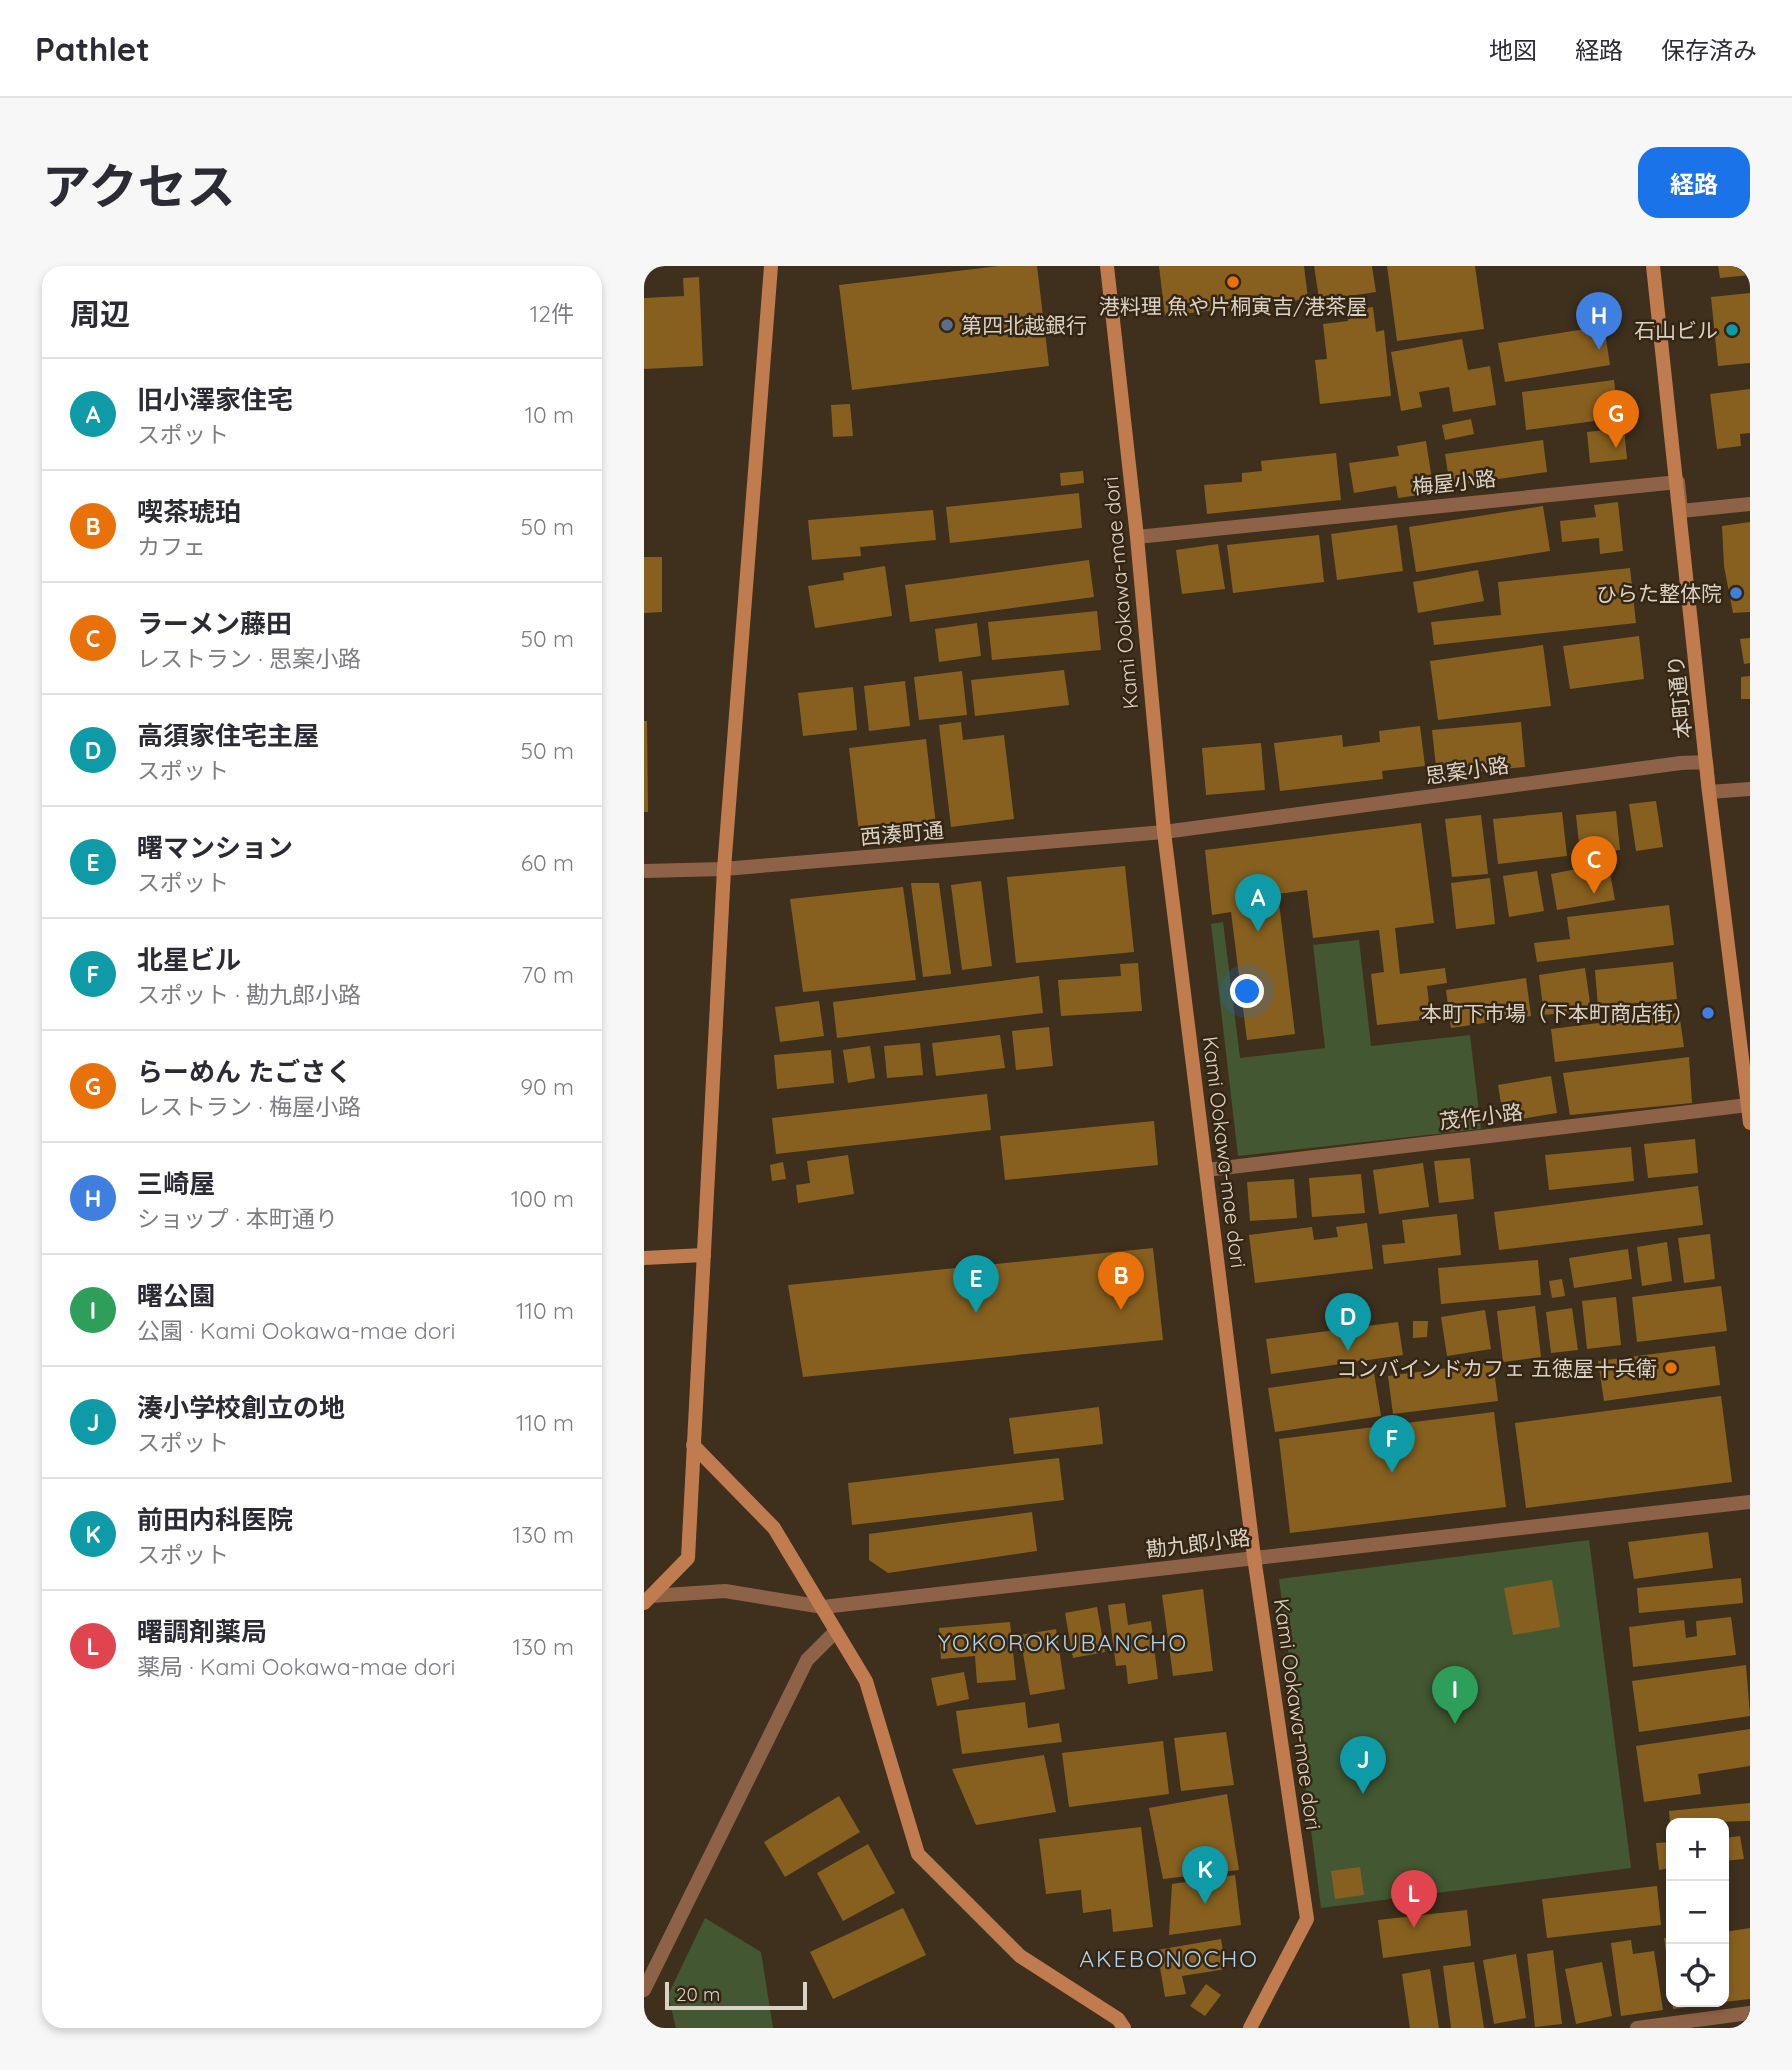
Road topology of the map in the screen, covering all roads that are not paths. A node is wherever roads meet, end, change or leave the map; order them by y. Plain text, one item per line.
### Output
1 (771, 266) edge
2 (1107, 266) edge
3 (1653, 266) edge
4 (1678, 482) junction
5 (1750, 504) edge
6 (1681, 512) junction
7 (1137, 537) junction
8 (1706, 762) junction
9 (1750, 789) edge
10 (1709, 792) junction
11 (1164, 832) junction
12 (724, 869) junction
13 (644, 871) edge
14 (1748, 1098) edge
15 (1750, 1124) edge
16 (1206, 1170) junction
17 (704, 1255) junction
18 (644, 1258) edge
19 (693, 1446) junction
20 (1750, 1502) edge
21 (1254, 1558) junction
22 (648, 1599) edge
23 (823, 1607) junction
24 (836, 1630) junction
25 (644, 1990) edge
26 (1750, 2013) edge
27 (1124, 2028) edge
28 (1250, 2028) edge
29 (1637, 2028) edge

1 - 12 street
2 - 7 street, Kami Ookawa-mae dori
3 - 4 street
4 - 6 street
4 - 7 street, 梅屋小路
5 - 6 street
6 - 8 street, 本町通り
7 - 11 street, Kami Ookawa-mae dori
8 - 10 street
8 - 11 street, 思案小路
9 - 10 street
10 - 14 street
11 - 12 street, 西湊町通
11 - 16 street, Kami Ookawa-mae dori
12 - 13 street, 西湊町通
12 - 17 street
14 - 15 street
14 - 16 street, 茂作小路
16 - 21 street, Kami Ookawa-mae dori
17 - 18 street
17 - 19 street
19 - 22 street
19 - 23 street
20 - 21 street, 勘九郎小路
21 - 23 street, 勘九郎小路
21 - 28 street, Kami Ookawa-mae dori
22 - 23 street, 勘九郎小路
23 - 24 street
24 - 25 street
24 - 27 street
26 - 29 street

